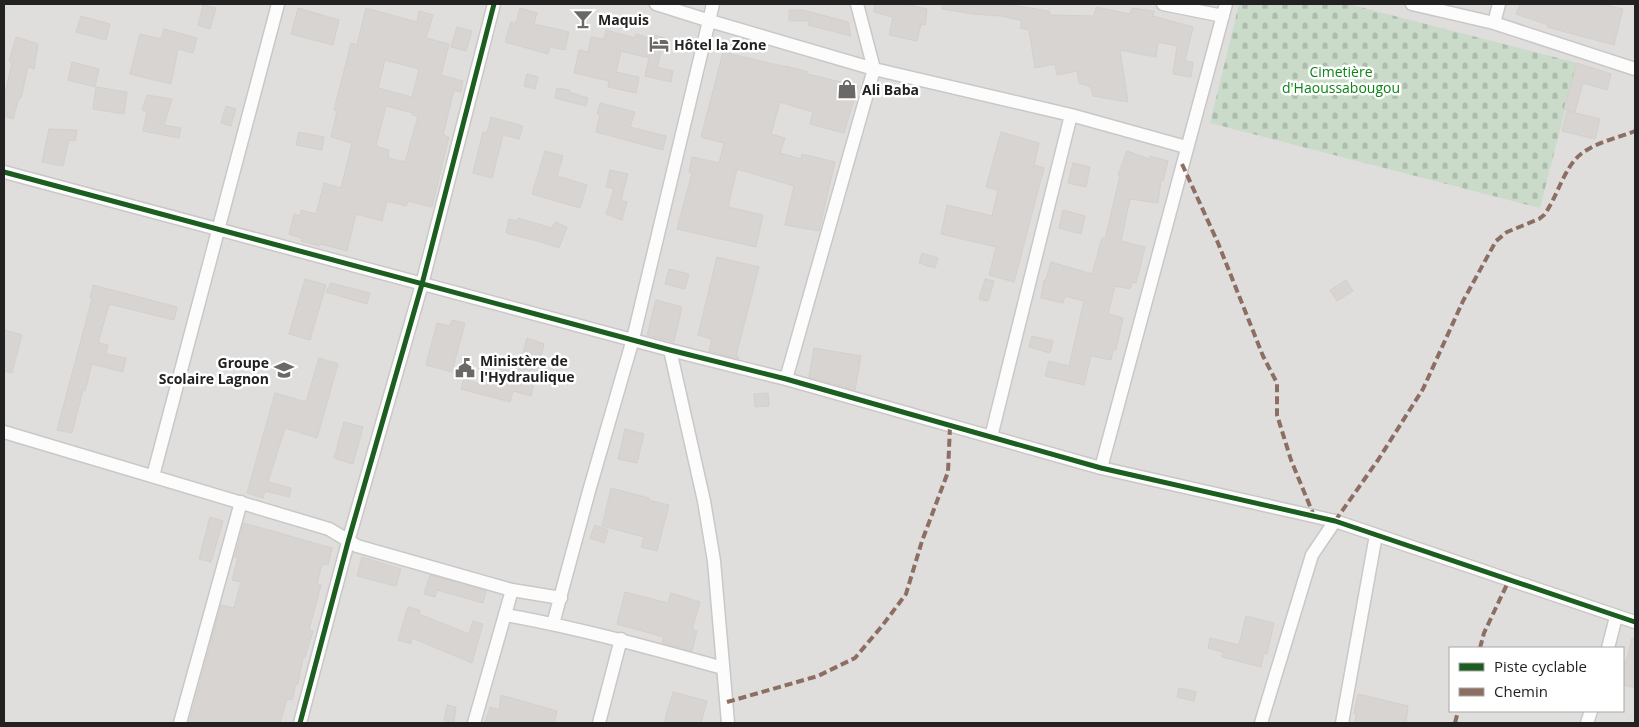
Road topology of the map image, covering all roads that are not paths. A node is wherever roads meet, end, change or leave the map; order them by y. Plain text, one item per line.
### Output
1 (278, 4) edge
2 (494, 4) edge
3 (656, 4) edge
4 (713, 4) edge
5 (856, 4) edge
6 (1164, 4) edge
7 (1412, 4) edge
8 (1499, 4) edge
9 (1225, 10) edge
10 (710, 21) junction
11 (1494, 23) junction
12 (1635, 68) edge
13 (874, 69) junction
14 (1071, 115) junction
15 (1186, 147) junction
16 (4, 172) edge
17 (218, 229) junction
18 (422, 284) junction
19 (633, 339) junction
20 (670, 350) junction
21 (786, 379) junction
22 (4, 432) edge
23 (991, 437) junction
24 (1101, 468) junction
25 (153, 476) junction
26 (241, 502) junction
27 (1335, 521) junction
28 (1376, 535) junction
29 (348, 542) junction
30 (512, 590) junction
31 (561, 598) junction
32 (506, 615) junction
33 (1616, 617) junction
34 (1635, 622) edge
35 (553, 624) junction
36 (621, 640) junction
37 (1608, 647) edge
38 (722, 668) junction
39 (180, 723) edge
40 (300, 723) edge
41 (474, 723) edge
42 (598, 723) edge
43 (728, 723) edge
44 (1261, 723) edge
45 (1342, 723) edge

1 - 17 street
2 - 18 street
3 - 10 street
4 - 10 street
5 - 13 street
6 - 9 street
7 - 11 street
8 - 11 street
9 - 15 street
10 - 13 street
10 - 19 street
11 - 12 street
13 - 14 street
13 - 21 street
14 - 15 street
14 - 23 street
15 - 24 street
16 - 17 street
17 - 18 street
17 - 25 street
18 - 19 street
18 - 29 street
19 - 20 street
19 - 31 street
20 - 21 street
20 - 38 street
21 - 23 street
22 - 25 street
23 - 24 street
24 - 27 street
25 - 26 street
26 - 29 street
26 - 39 street
27 - 28 street
27 - 44 street
28 - 33 street
28 - 45 street
29 - 30 street
29 - 40 street
30 - 31 street
30 - 32 street
31 - 35 street
32 - 35 street
32 - 41 street
33 - 34 street
33 - 37 street
35 - 36 street
36 - 38 street
36 - 42 street
38 - 43 street

